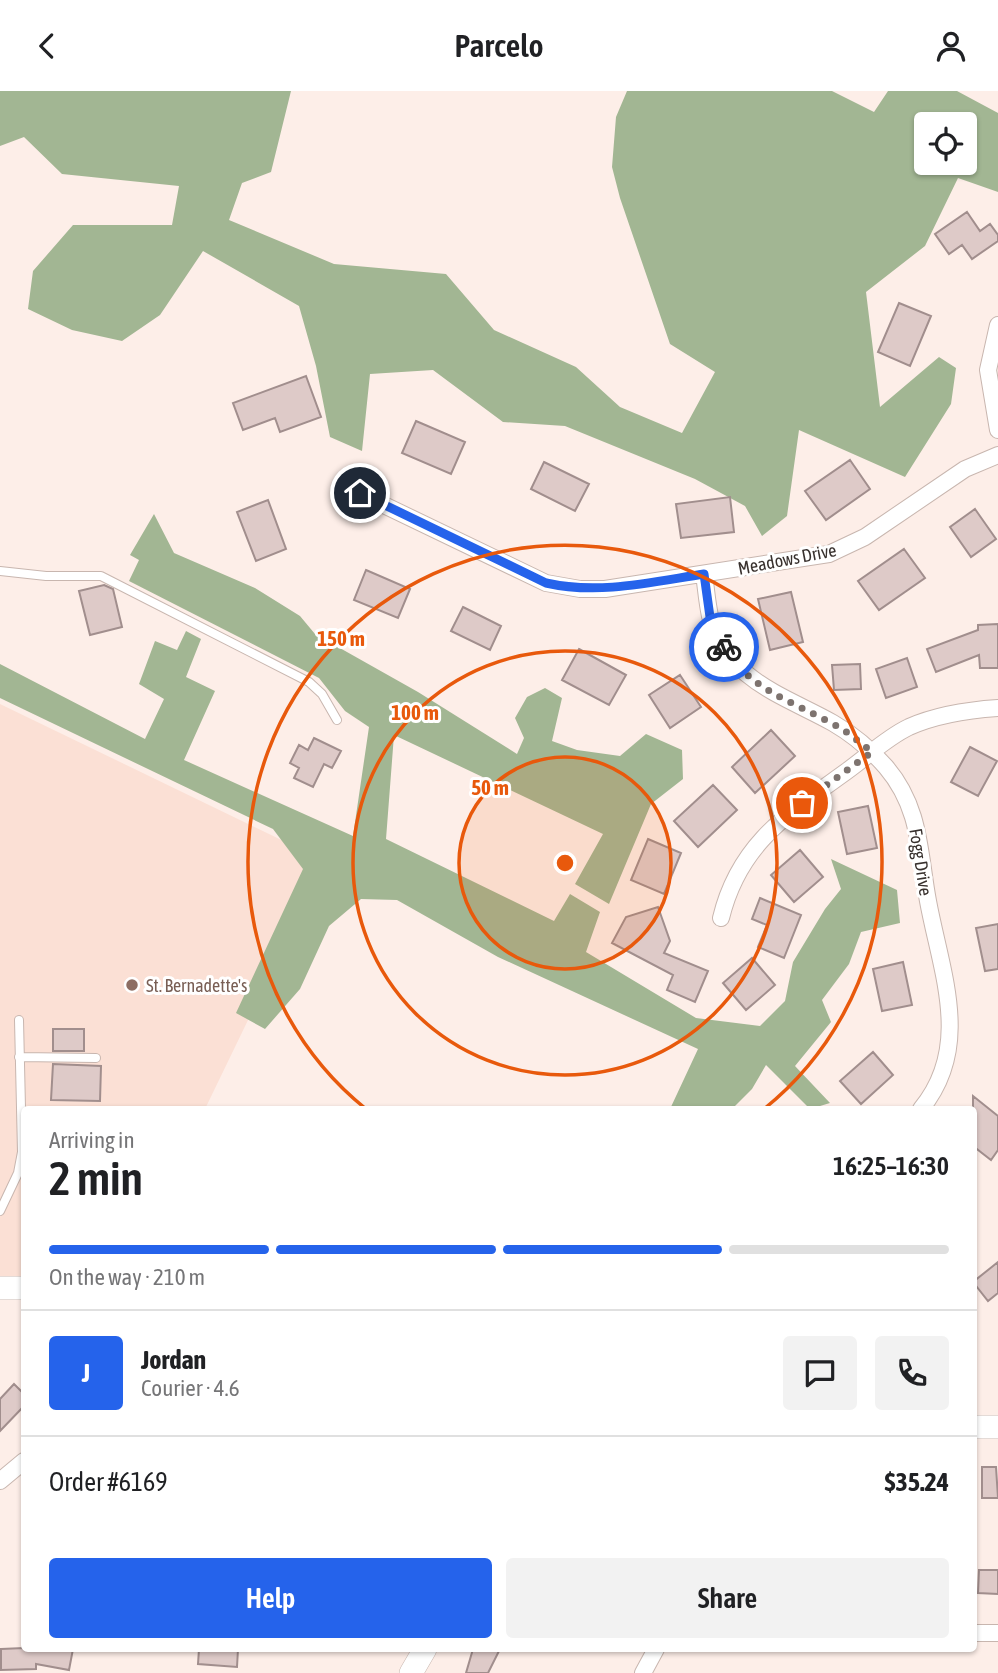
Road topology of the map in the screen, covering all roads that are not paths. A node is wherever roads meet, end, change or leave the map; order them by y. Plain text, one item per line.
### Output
1 (998, 325) edge
2 (998, 430) edge
3 (998, 454) edge
4 (360, 493) dead end
5 (0, 571) edge
6 (704, 574) junction
7 (998, 708) edge
8 (337, 720) dead end
9 (872, 752) junction
10 (721, 918) dead end
11 (19, 1020) dead end
12 (19, 1057) junction
13 (96, 1058) dead end
14 (923, 1106) edge
15 (21, 1120) edge
16 (21, 1157) edge
17 (0, 1211) edge
18 (0, 1288) edge
19 (21, 1288) edge
20 (977, 1427) edge
21 (998, 1427) edge
22 (21, 1464) edge
23 (0, 1481) edge
24 (977, 1633) edge
25 (998, 1633) edge
26 (423, 1652) edge
27 (654, 1652) edge
28 (411, 1673) edge
29 (643, 1673) edge

1 - 2 street
3 - 6 street, Meadows Drive
4 - 6 street, Meadows Drive
5 - 8 lane
6 - 9 street, Fogg Drive
7 - 9 street
9 - 10 street
9 - 14 street, Fogg Drive
11 - 12 lane
12 - 13 lane
12 - 15 lane
16 - 17 lane
18 - 19 street
20 - 21 street
22 - 23 street
24 - 25 street
26 - 28 street
27 - 29 street

